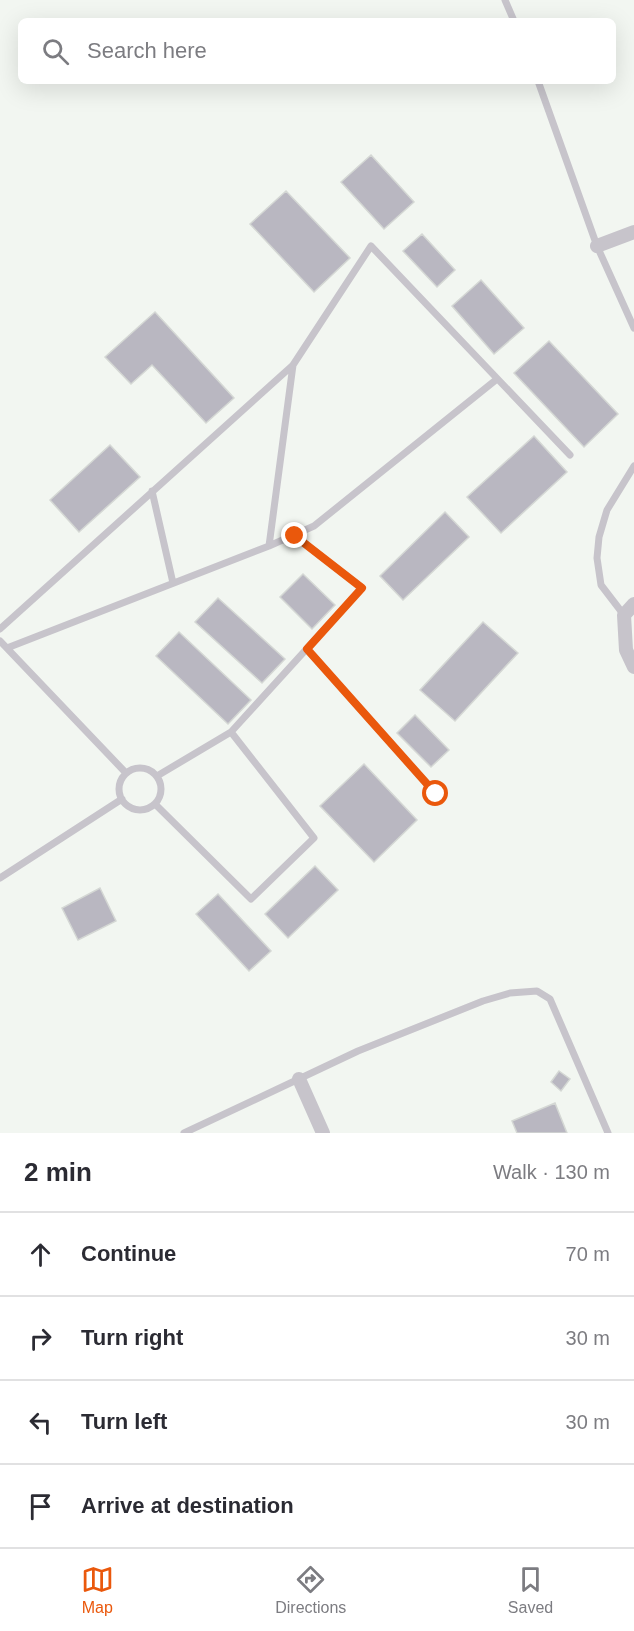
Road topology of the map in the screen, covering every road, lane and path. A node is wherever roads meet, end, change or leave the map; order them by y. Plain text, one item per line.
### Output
1 (506, 0) edge
2 (513, 18) edge
3 (539, 84) edge
4 (634, 232) edge
5 (597, 246) junction
6 (634, 328) edge
7 (292, 365) junction
8 (497, 379) junction
9 (570, 455) dead end
10 (634, 466) edge
11 (152, 492) junction
12 (295, 536) junction
13 (269, 546) junction
14 (173, 583) junction
15 (634, 604) edge
16 (624, 615) junction
17 (0, 629) edge
18 (0, 641) edge
19 (7, 648) junction
20 (307, 649) junction
21 (634, 667) edge
22 (231, 732) junction
23 (126, 773) junction
24 (158, 776) junction
25 (436, 794) dead end
26 (122, 799) junction
27 (155, 804) junction
28 (0, 878) edge
29 (298, 1079) junction
30 (184, 1133) edge
31 (323, 1133) edge
32 (608, 1133) edge

1 - 2 lane
3 - 5 lane
4 - 5 street
5 - 6 lane
7 - 8 lane
7 - 11 lane
7 - 13 lane
8 - 9 lane
8 - 12 lane
10 - 16 lane
11 - 14 lane
11 - 17 lane
12 - 13 lane
12 - 20 lane
13 - 14 lane
14 - 19 lane
15 - 16 street
16 - 21 street
18 - 19 lane
19 - 23 lane
20 - 22 lane
20 - 25 lane
22 - 24 lane
22 - 27 lane
23 - 24 lane
23 - 26 lane
24 - 27 lane
26 - 27 lane
26 - 28 lane
29 - 30 lane
29 - 31 street
29 - 32 lane

